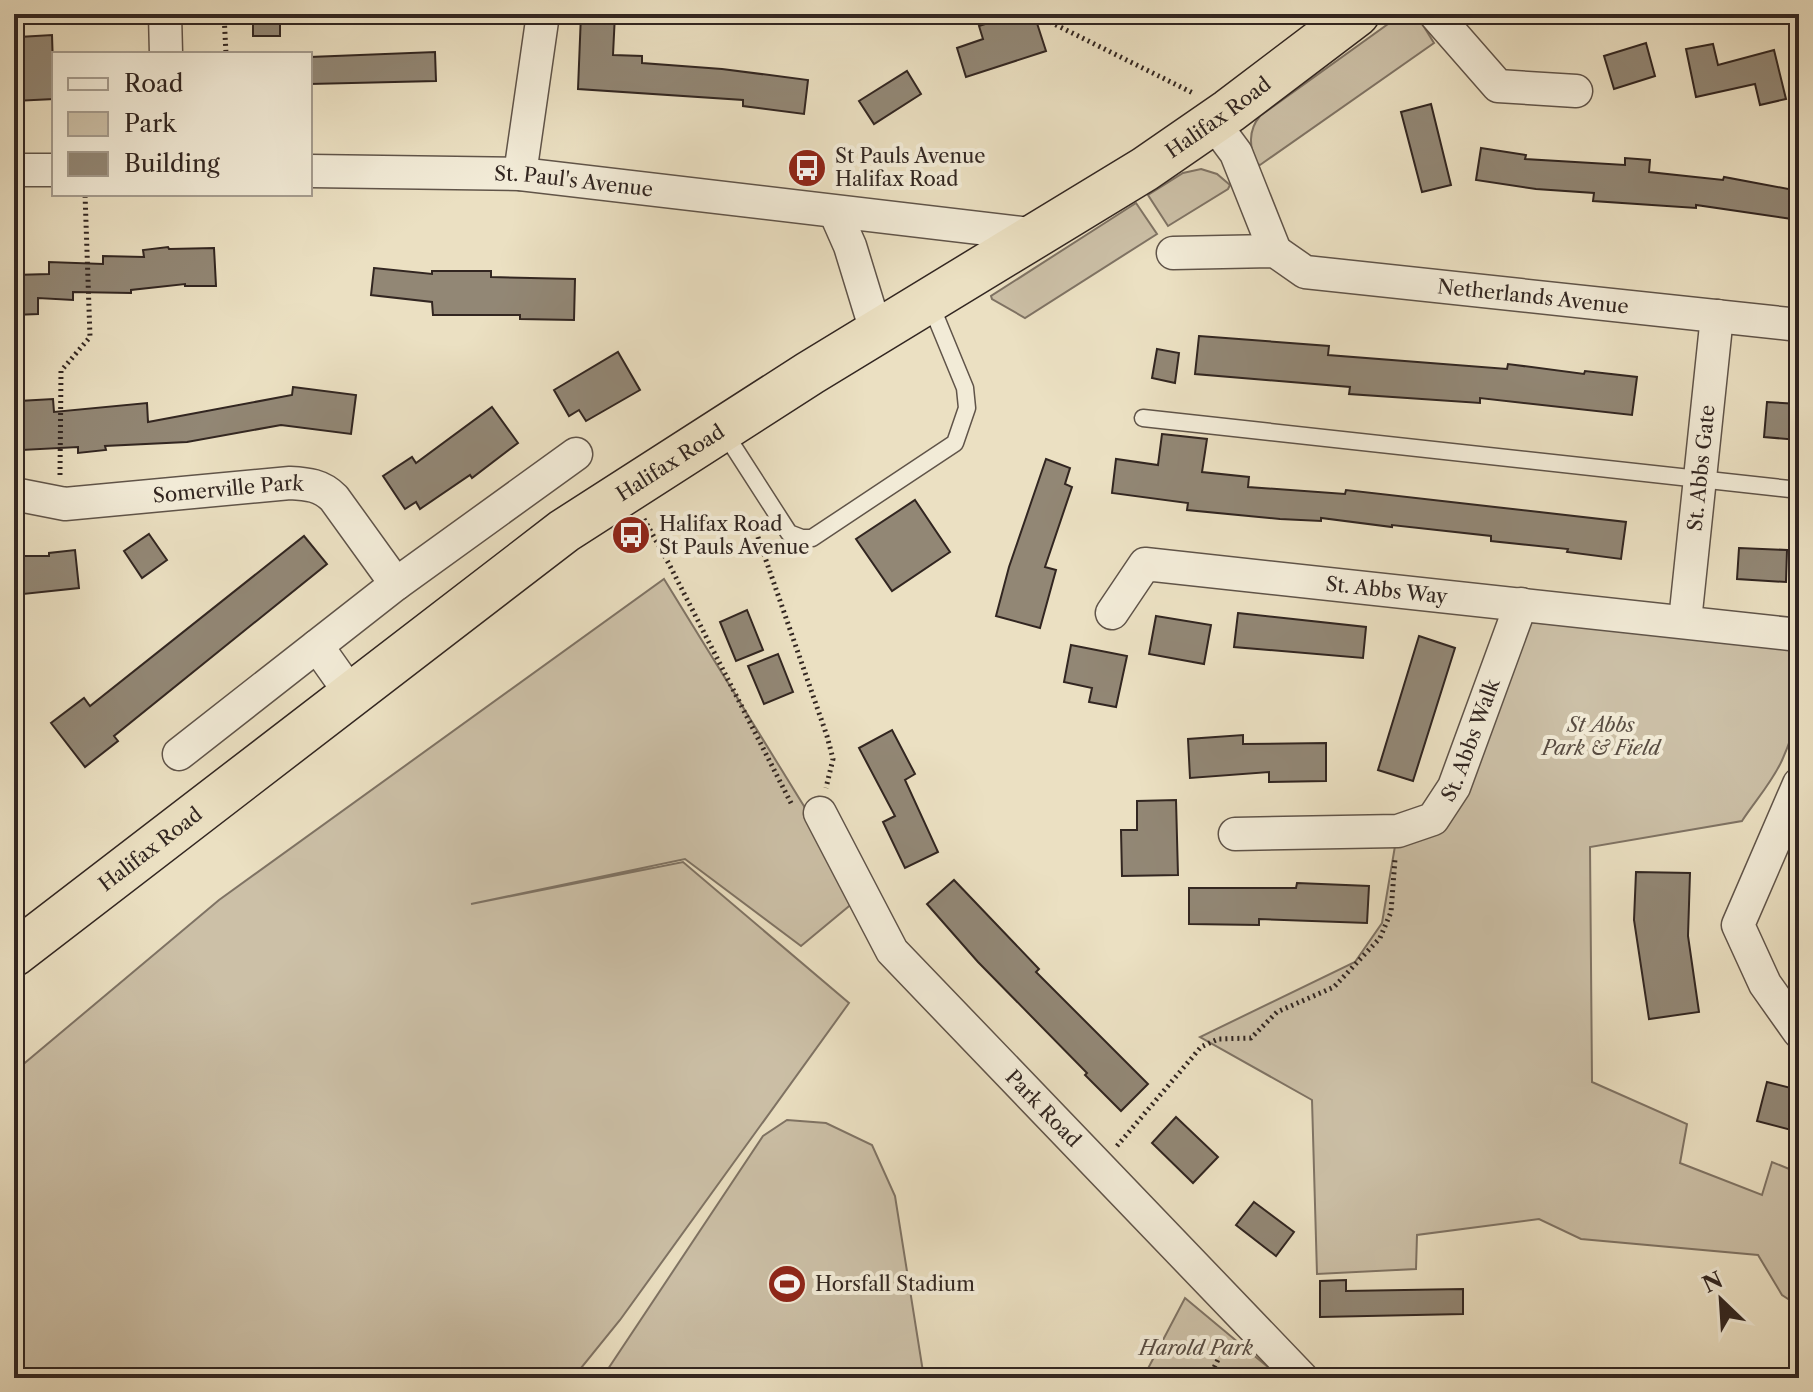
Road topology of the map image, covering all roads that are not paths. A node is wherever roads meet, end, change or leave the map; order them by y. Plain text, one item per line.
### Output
1 (165, 14) edge
2 (543, 14) edge
3 (1357, 14) edge
4 (1435, 14) edge
5 (166, 52) edge
6 (1576, 91) dead end
7 (1221, 116) junction
8 (14, 170) edge
9 (52, 170) edge
10 (312, 171) edge
11 (520, 174) junction
12 (835, 212) junction
13 (1039, 235) junction
14 (1275, 251) junction
15 (1173, 253) dead end
16 (930, 302) junction
17 (1717, 316) junction
18 (1799, 325) edge
19 (877, 334) junction
20 (1143, 418) dead end
21 (722, 429) junction
22 (576, 454) dead end
23 (1700, 480) junction
24 (1799, 490) edge
25 (14, 494) edge
26 (396, 584) junction
27 (1521, 604) junction
28 (1112, 613) dead end
29 (1685, 621) junction
30 (1799, 635) edge
31 (317, 646) junction
32 (351, 694) junction
33 (179, 754) dead end
34 (1799, 784) edge
35 (820, 813) road end
36 (1235, 834) dead end
37 (21, 938) edge
38 (1799, 1032) edge
39 (1302, 1378) edge

1 - 5 street
2 - 11 street
3 - 7 highway, Halifax Road
4 - 6 street
7 - 13 highway, Halifax Road
7 - 14 street
8 - 9 street
10 - 11 street, St. Paul's Avenue
11 - 12 street, St. Paul's Avenue
12 - 13 street, St. Paul's Avenue
12 - 19 street
13 - 16 highway, Halifax Road
14 - 15 street
14 - 17 street, Netherlands Avenue
16 - 19 highway, Halifax Road
16 - 21 lane
17 - 18 street, Netherlands Avenue
17 - 23 street, St. Abbs Gate
19 - 21 highway, Halifax Road
20 - 23 lane
21 - 32 highway, Halifax Road
22 - 26 street
23 - 24 lane
23 - 29 street, St. Abbs Gate
25 - 26 street, Somerville Park
26 - 31 street
27 - 28 street, St. Abbs Way
27 - 29 street, St. Abbs Way
27 - 36 street, St. Abbs Walk
29 - 30 street, St. Abbs Way
31 - 32 street
31 - 33 street
32 - 37 highway, Halifax Road
34 - 38 street
35 - 39 street, Park Road

